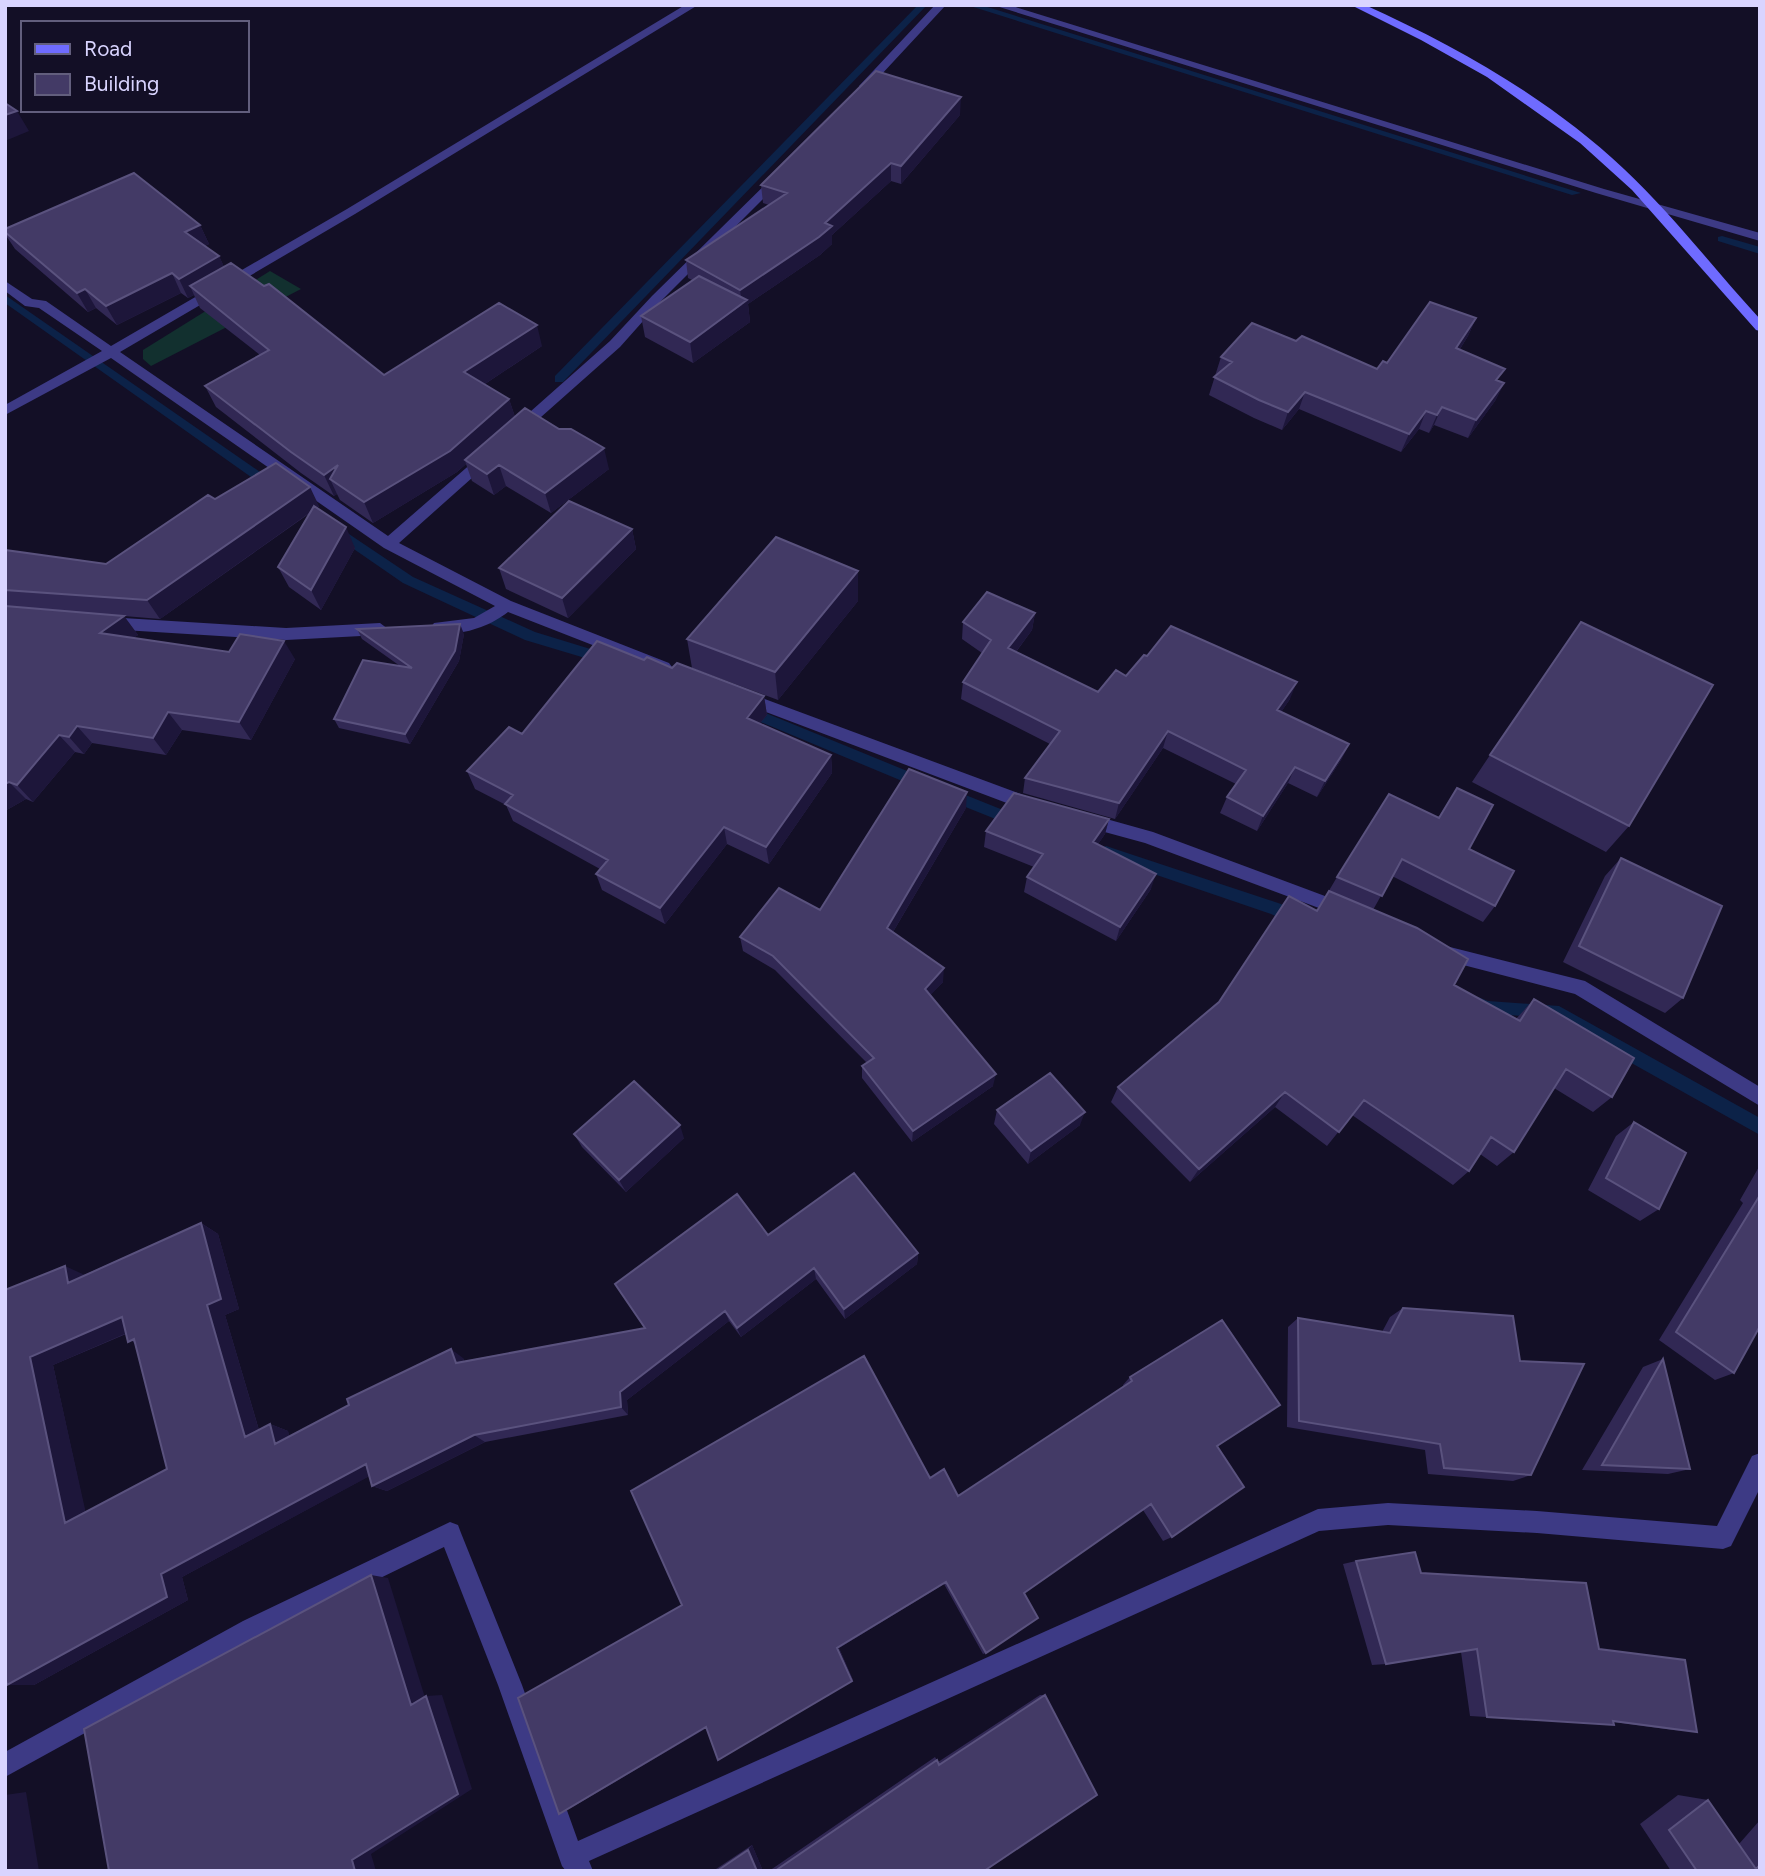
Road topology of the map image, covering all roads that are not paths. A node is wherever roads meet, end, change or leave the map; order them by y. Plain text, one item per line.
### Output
1 (693, 5) edge
2 (941, 5) edge
3 (998, 5) edge
4 (1356, 5) edge
5 (859, 94) edge
6 (787, 169) edge
7 (1651, 204) junction
8 (1760, 237) edge
9 (5, 285) edge
10 (1760, 327) edge
11 (100, 359) junction
12 (5, 411) edge
13 (513, 435) edge
14 (492, 453) edge
15 (389, 544) junction
16 (497, 613) junction
17 (96, 622) edge
18 (421, 628) edge
19 (396, 629) edge
20 (680, 673) edge
21 (731, 692) edge
22 (1364, 919) edge
23 (1428, 946) edge
24 (1760, 1097) edge
25 (1760, 1464) edge
26 (5, 1765) edge
27 (576, 1864) edge

1 - 11 street
2 - 5 street
3 - 7 street
4 - 7 street
6 - 13 street
7 - 8 street
7 - 10 street
9 - 11 street
11 - 12 street
11 - 15 street
14 - 15 street
15 - 16 street
16 - 18 street
16 - 20 street
17 - 19 street
21 - 22 street
23 - 24 street
25 - 27 street
26 - 27 street

